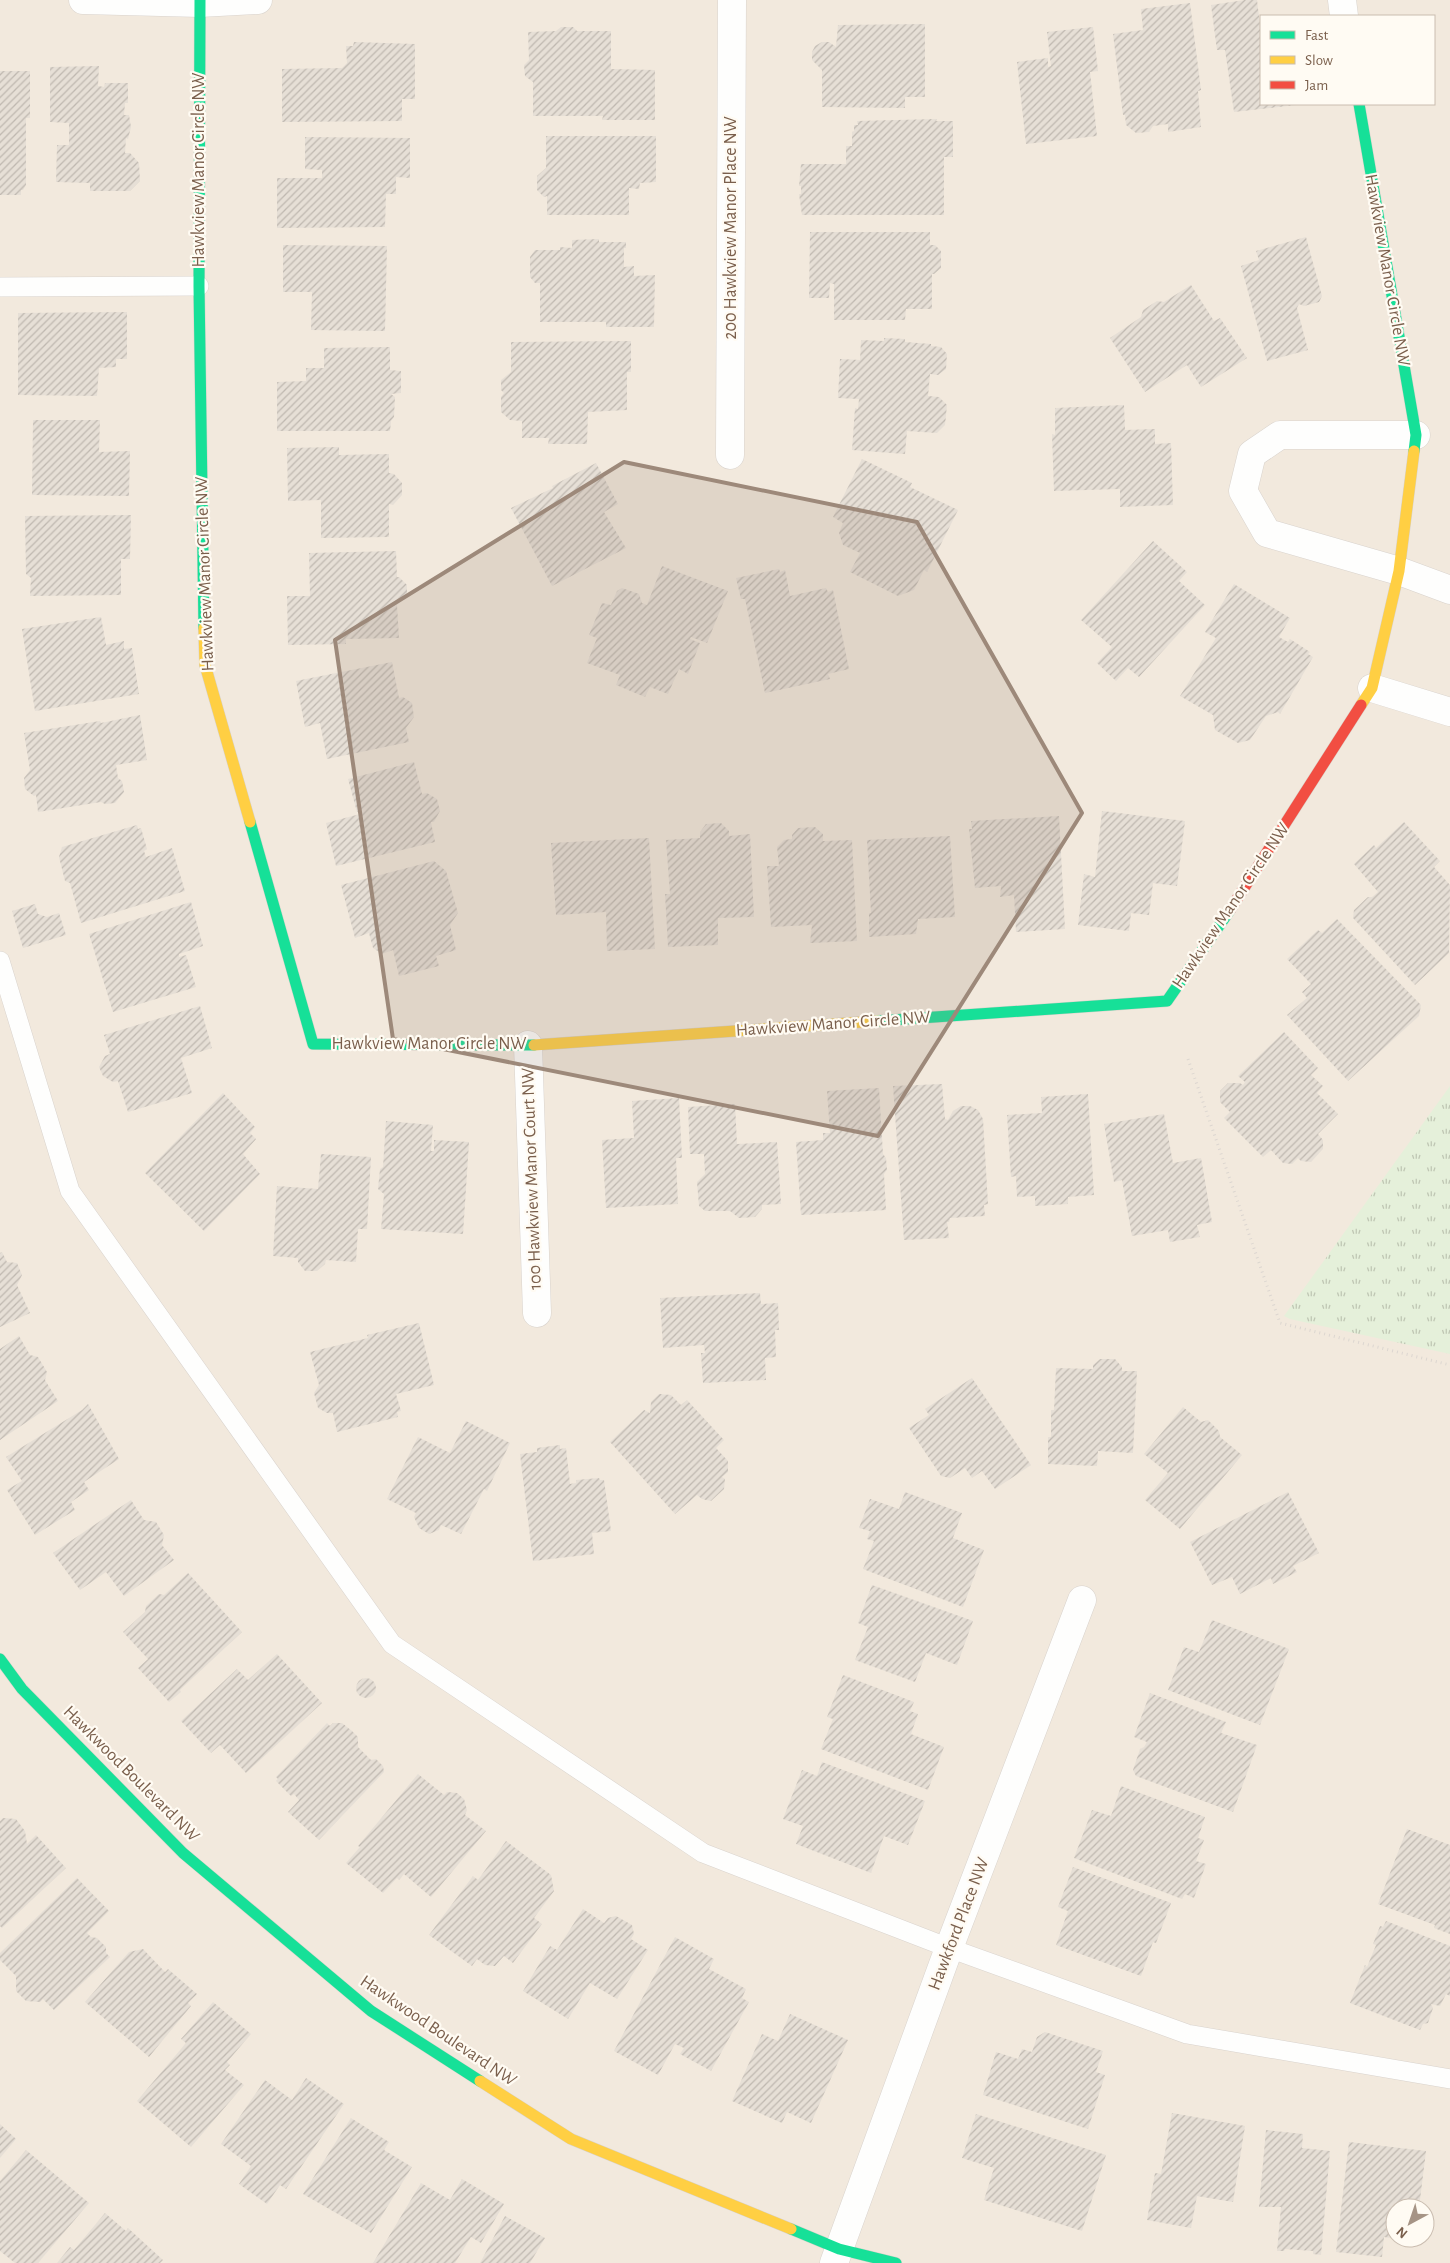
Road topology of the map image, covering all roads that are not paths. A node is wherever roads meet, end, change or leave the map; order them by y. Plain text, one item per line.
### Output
1 (83, 0) edge
2 (258, 0) edge
3 (732, 0) edge
4 (1342, 0) edge
5 (200, 1) edge
6 (1344, 15) edge
7 (1359, 105) edge
8 (198, 286) junction
9 (0, 287) edge
10 (1416, 436) junction
11 (730, 455) dead end
12 (1399, 571) junction
13 (1450, 590) edge
14 (1372, 688) junction
15 (1450, 712) edge
16 (0, 961) edge
17 (528, 1045) junction
18 (537, 1313) dead end
19 (1082, 1600) dead end
20 (0, 1659) edge
21 (949, 1948) junction
22 (1450, 2079) edge
23 (837, 2256) edge
24 (896, 2263) edge

1 - 5 street
2 - 5 street
3 - 11 street, 200 Hawkview Manor Place NW
4 - 6 street
5 - 8 street, Hawkview Manor Circle NW
7 - 10 street, Hawkview Manor Circle NW
8 - 9 lane
8 - 17 street, Hawkview Manor Circle NW
10 - 12 street, Hawkview Manor Circle NW
10 - 12 street
12 - 13 street
12 - 14 street, Hawkview Manor Circle NW
14 - 15 street
14 - 17 street, Hawkview Manor Circle NW
16 - 21 lane
17 - 18 street, 100 Hawkview Manor Court NW
19 - 21 street, Hawkford Place NW
20 - 23 street, Hawkwood Boulevard NW
21 - 22 lane
21 - 23 street, Hawkford Place NW
23 - 24 street, Hawkwood Boulevard NW

